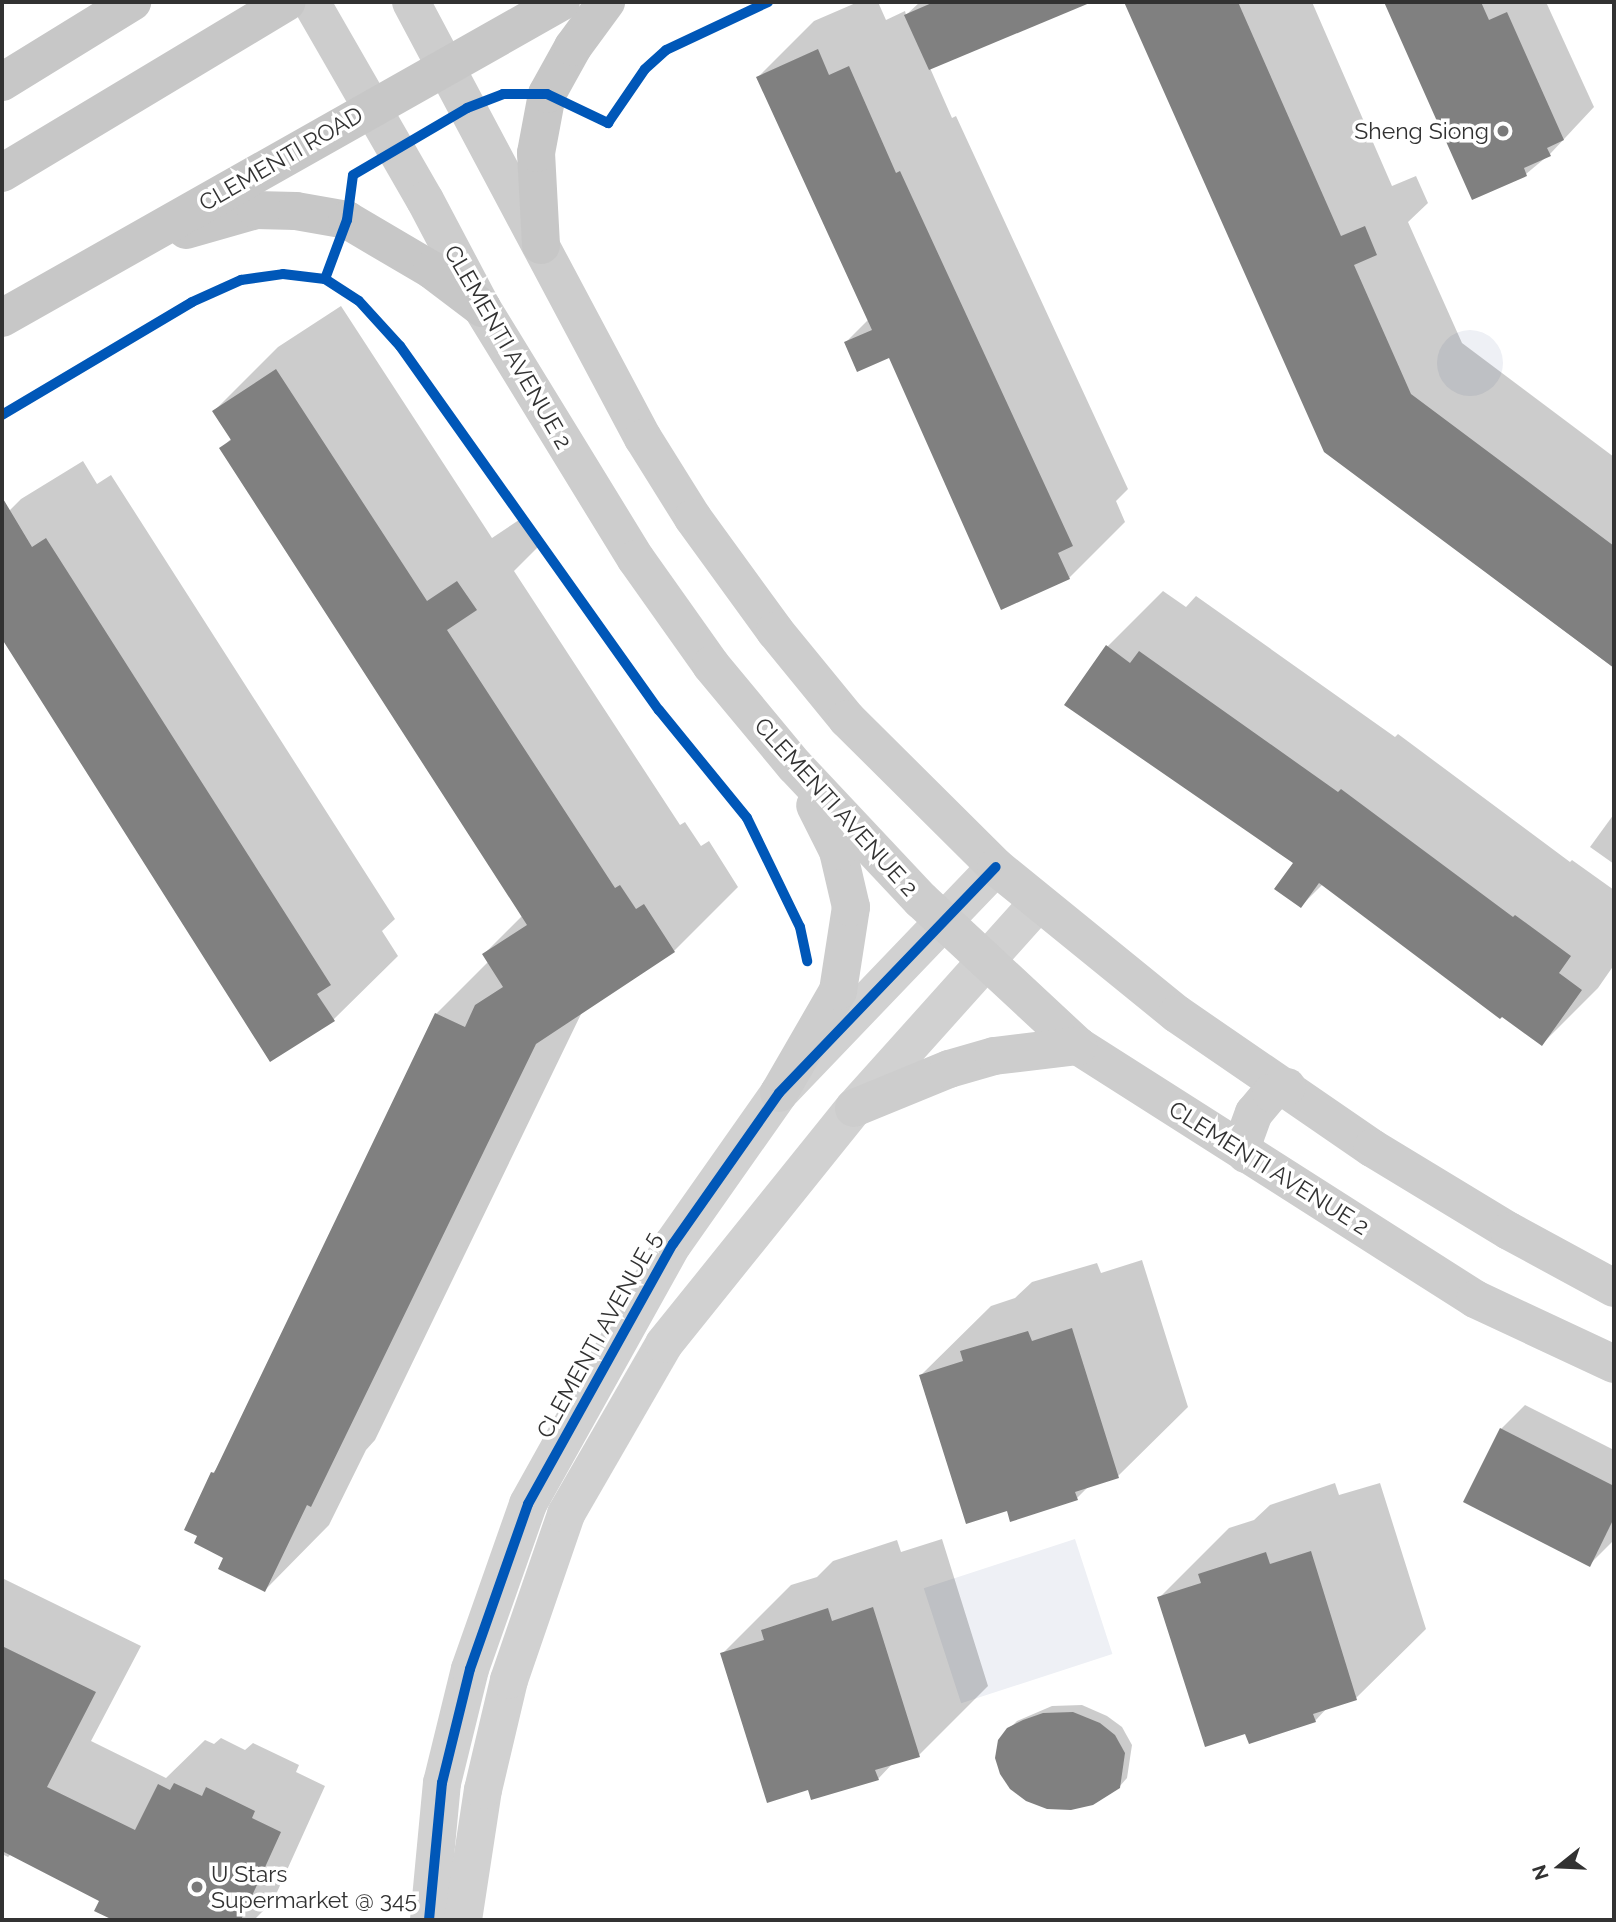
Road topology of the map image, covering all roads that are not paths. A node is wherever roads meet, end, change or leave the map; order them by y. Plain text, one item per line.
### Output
1 (132, 2) edge
2 (287, 2) edge
3 (311, 2) edge
4 (411, 2) edge
5 (561, 2) edge
6 (606, 2) edge
7 (445, 66) junction
8 (2, 82) edge
9 (371, 108) junction
10 (2, 173) edge
11 (541, 246) junction
12 (127, 247) junction
13 (482, 308) junction
14 (2, 318) edge
15 (795, 766) junction
16 (996, 867) junction
17 (1038, 903) junction
18 (942, 921) junction
19 (985, 962) junction
20 (1078, 1046) junction
21 (1287, 1087) junction
22 (779, 1093) junction
23 (854, 1108) junction
24 (1247, 1154) junction
25 (1614, 1288) edge
26 (1614, 1364) edge
27 (429, 1920) edge
28 (463, 1920) edge

1 - 8 main road
2 - 10 main road
3 - 9 main road, CLEMENTI AVENUE 2
4 - 7 main road
5 - 7 main road, CLEMENTI ROAD
6 - 11 main road
7 - 9 main road, CLEMENTI ROAD
7 - 11 main road
9 - 12 main road, CLEMENTI ROAD
9 - 13 main road, CLEMENTI AVENUE 2
11 - 16 main road
12 - 13 main road
12 - 14 main road, CLEMENTI ROAD
13 - 15 main road, CLEMENTI AVENUE 2
15 - 18 main road, CLEMENTI AVENUE 2
15 - 22 main road
16 - 17 main road
16 - 18 street, CLEMENTI AVENUE 5
17 - 19 street
17 - 21 main road
18 - 19 main road, CLEMENTI AVENUE 2
18 - 22 street, CLEMENTI AVENUE 5
19 - 20 main road, CLEMENTI AVENUE 2
19 - 23 street
20 - 23 main road
20 - 24 main road, CLEMENTI AVENUE 2
21 - 24 main road
21 - 25 main road
22 - 27 street, CLEMENTI AVENUE 5
23 - 28 street
24 - 26 main road, CLEMENTI AVENUE 2

